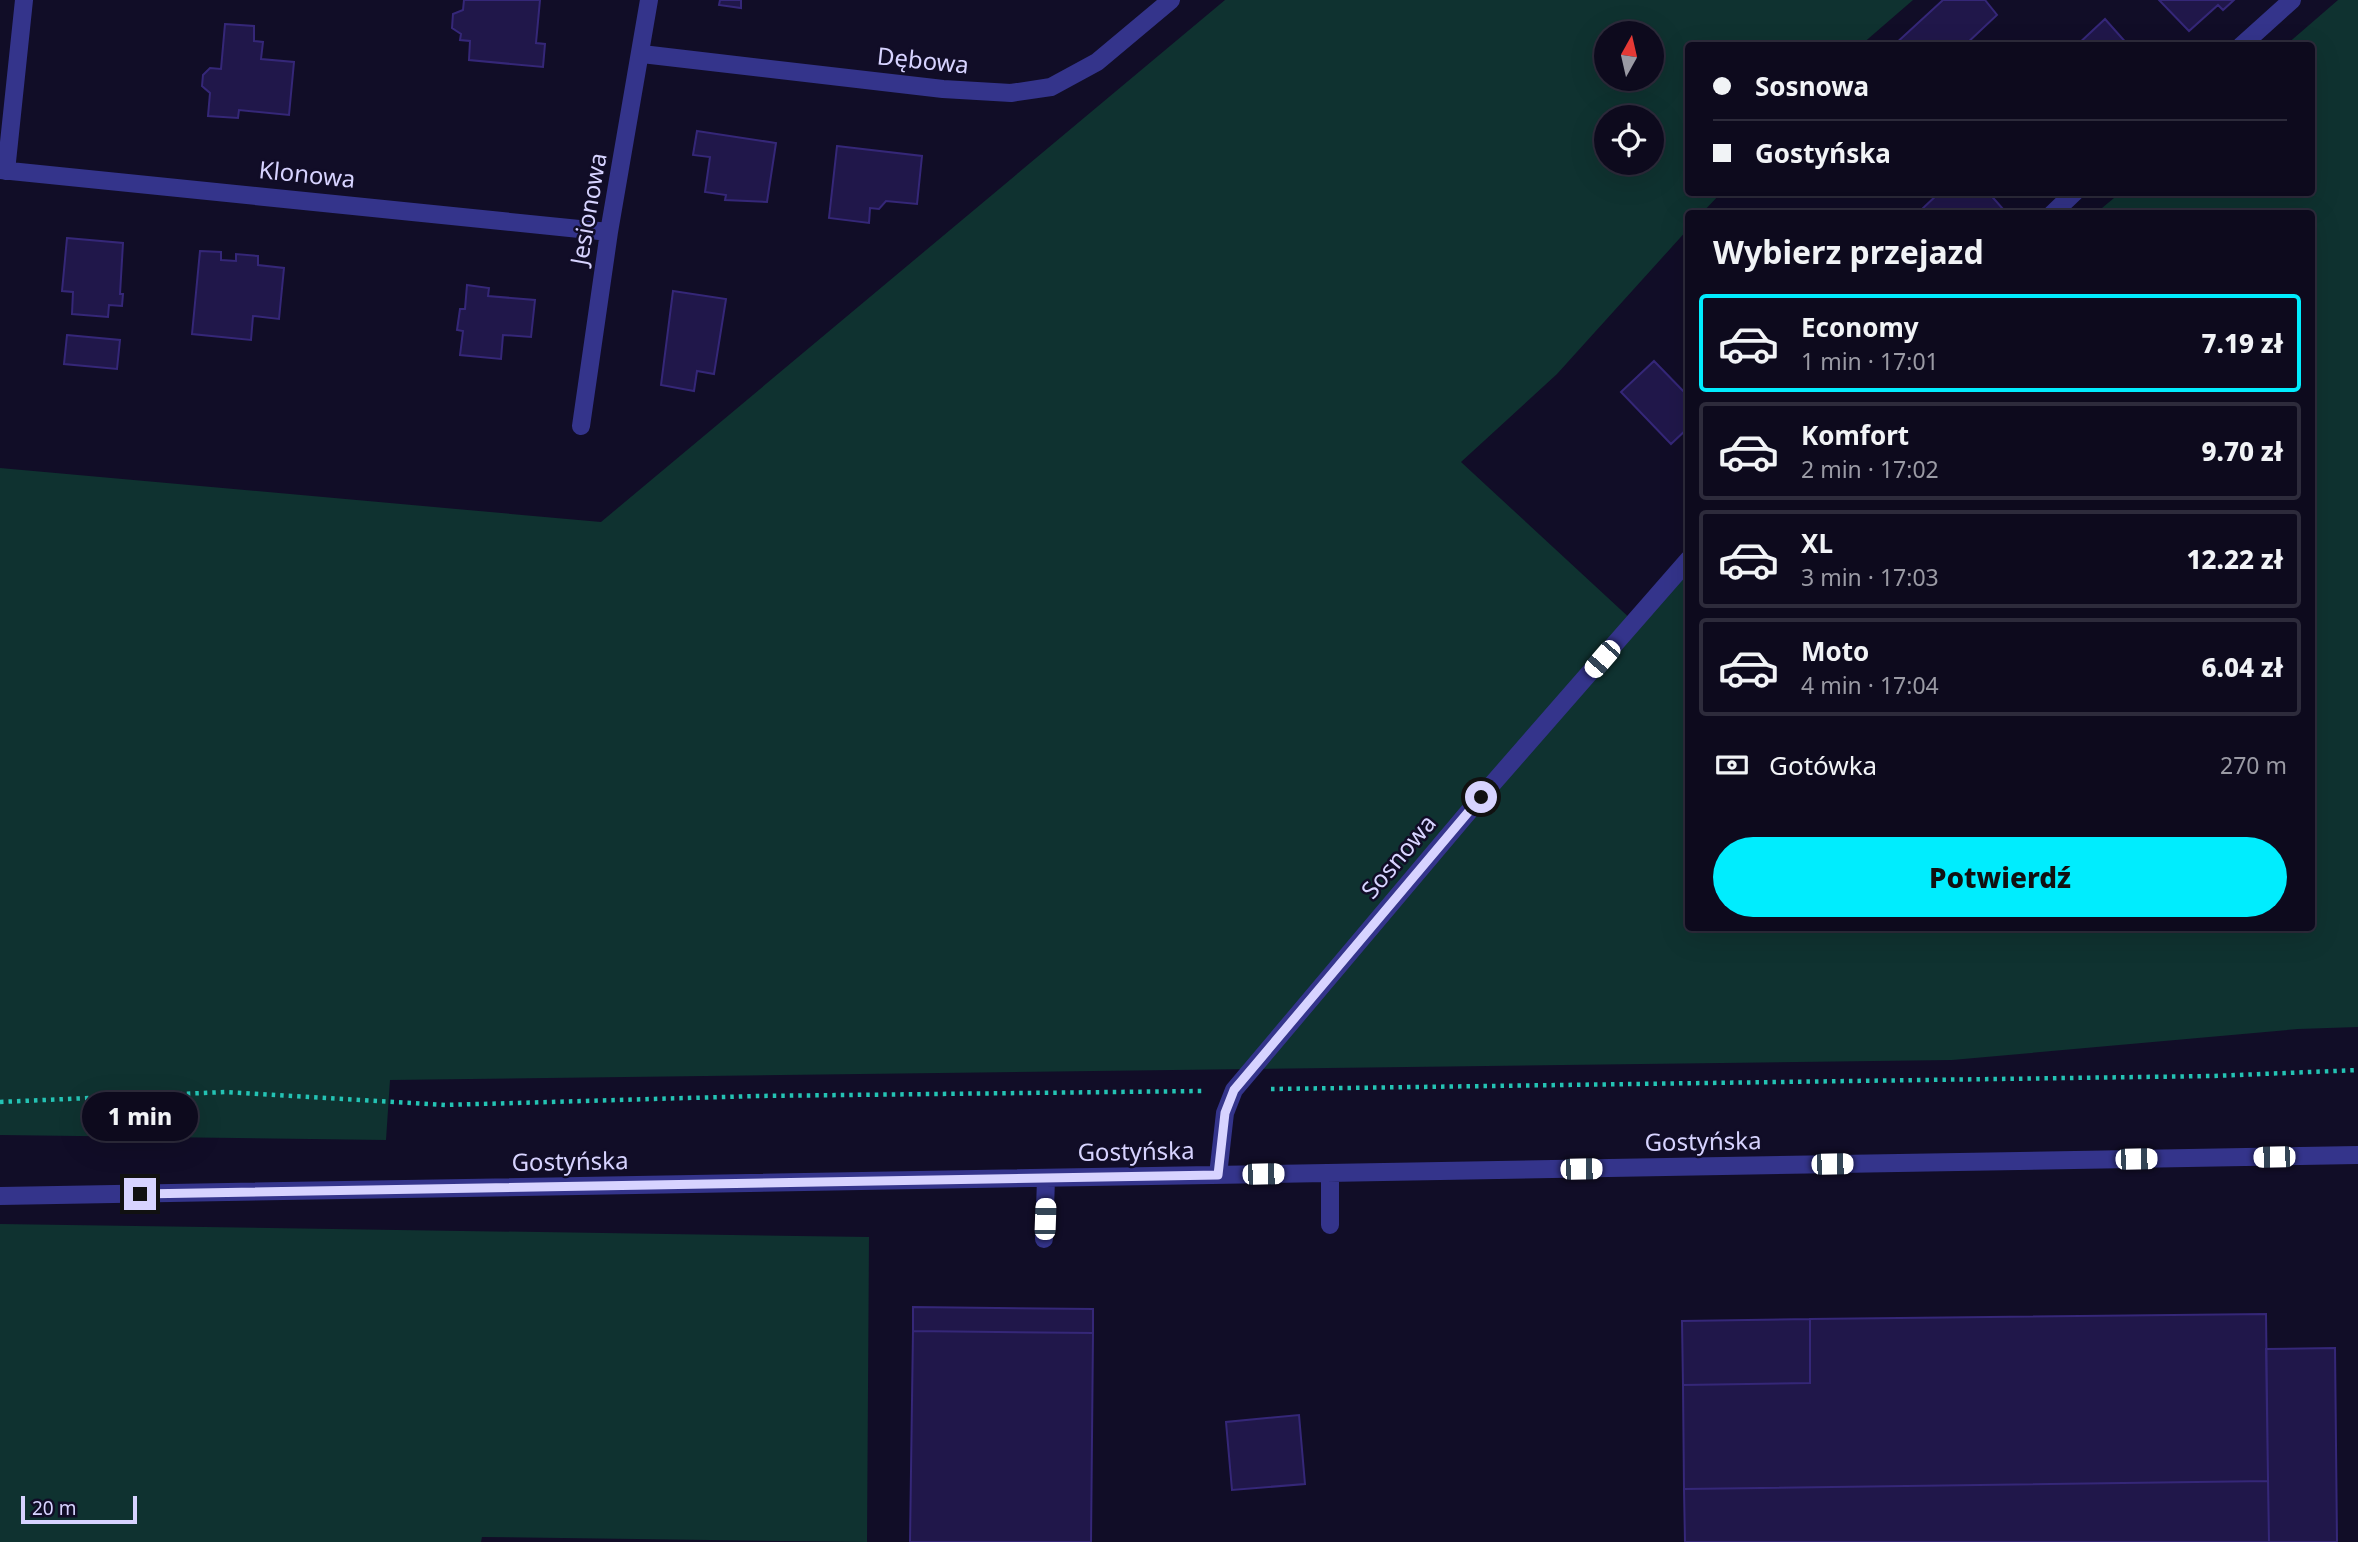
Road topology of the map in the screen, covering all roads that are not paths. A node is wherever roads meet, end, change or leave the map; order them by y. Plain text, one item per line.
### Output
1 (24, 0) edge
2 (649, 0) edge
3 (1171, 0) edge
4 (2292, 0) edge
5 (2245, 42) edge
6 (642, 54) junction
7 (3, 170) edge
8 (2072, 196) edge
9 (2056, 210) edge
10 (609, 232) junction
11 (581, 426) dead end
12 (1685, 564) edge
13 (2358, 1155) edge
14 (1331, 1173) junction
15 (1218, 1175) junction
16 (1046, 1179) junction
17 (0, 1196) edge
18 (1330, 1225) dead end
19 (1044, 1239) dead end

1 - 7 street
2 - 6 street, Jesionowa
3 - 6 street, Dębowa
4 - 5 street
6 - 10 street, Jesionowa
7 - 10 street, Klonowa
8 - 9 street
10 - 11 street, Jesionowa
12 - 15 street, Sosnowa
13 - 14 street, Gostyńska
14 - 15 street, Gostyńska
14 - 18 street
15 - 16 street, Gostyńska
16 - 17 street, Gostyńska
16 - 19 street

